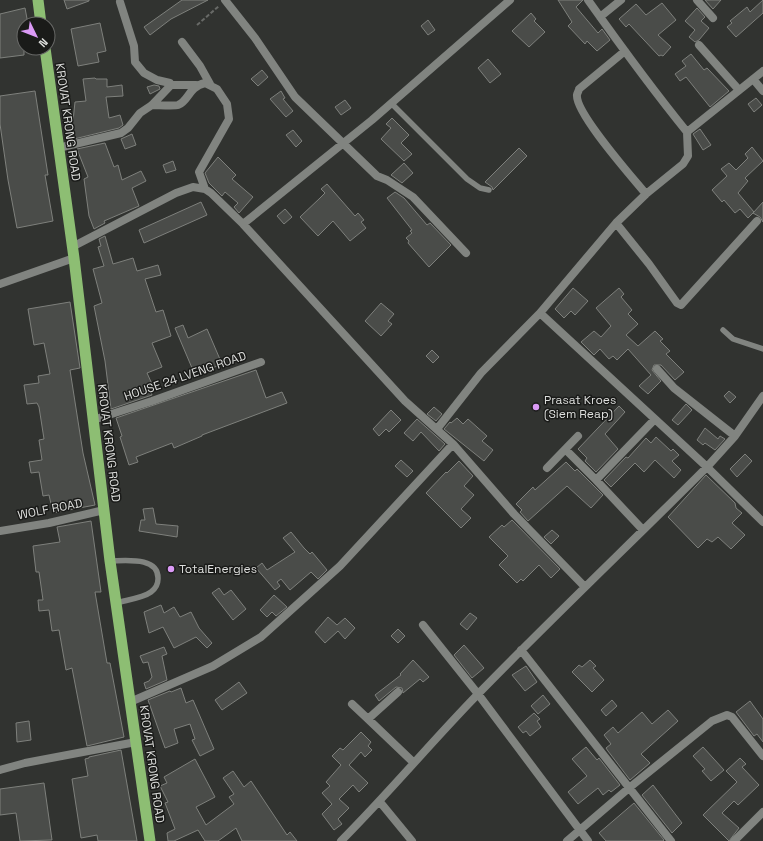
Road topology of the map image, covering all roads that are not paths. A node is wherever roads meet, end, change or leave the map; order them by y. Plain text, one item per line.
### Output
1 (38, 0) edge
2 (510, 0) edge
3 (588, 0) edge
4 (621, 0) edge
5 (697, 0) edge
6 (225, 1) edge
7 (120, 2) dead end
8 (40, 16) edge
9 (600, 17) junction
10 (713, 18) dead end
11 (182, 42) dead end
12 (698, 45) dead end
13 (625, 51) junction
14 (46, 56) edge
15 (763, 71) edge
16 (753, 79) junction
17 (210, 84) junction
18 (171, 85) junction
19 (196, 85) junction
20 (739, 90) junction
21 (763, 91) edge
22 (391, 103) junction
23 (152, 106) junction
24 (687, 132) junction
25 (343, 143) junction
26 (58, 148) junction
27 (205, 189) junction
28 (489, 190) dead end
29 (646, 194) junction
30 (757, 220) dead end
31 (616, 223) junction
32 (243, 224) junction
33 (73, 253) junction
34 (466, 253) dead end
35 (0, 284) edge
36 (540, 313) junction
37 (723, 330) dead end
38 (763, 349) edge
39 (262, 362) dead end
40 (657, 369) dead end
41 (763, 396) edge
42 (655, 419) junction
43 (93, 420) junction
44 (437, 430) junction
45 (578, 436) dead end
46 (735, 436) junction
47 (453, 444) junction
48 (566, 450) junction
49 (707, 467) junction
50 (547, 468) dead end
51 (596, 480) junction
52 (104, 510) junction
53 (763, 522) edge
54 (643, 530) junction
55 (0, 531) edge
56 (110, 561) junction
57 (584, 586) junction
58 (116, 603) junction
59 (423, 625) dead end
60 (521, 650) junction
61 (398, 692) dead end
62 (478, 694) junction
63 (130, 702) junction
64 (352, 704) dead end
65 (368, 719) junction
66 (136, 742) junction
67 (763, 756) edge
68 (414, 763) junction
69 (0, 770) edge
70 (629, 788) junction
71 (380, 802) junction
72 (763, 812) edge
73 (580, 831) junction
74 (150, 841) edge
75 (341, 841) edge
76 (412, 841) edge
77 (567, 841) edge
78 (588, 841) edge
79 (672, 841) edge
80 (735, 841) edge

1 - 8 highway
2 - 22 street
3 - 9 street
4 - 9 street
5 - 10 street
6 - 25 street
7 - 18 street
9 - 13 street
11 - 17 street
12 - 20 street
13 - 24 street
13 - 29 street
14 - 26 highway, KROVAT KRONG ROAD
15 - 16 street
16 - 20 street
16 - 21 street
17 - 19 street
17 - 27 street
18 - 19 street
18 - 23 street
19 - 23 street
20 - 24 street
22 - 25 street
22 - 28 lane
23 - 26 street
24 - 29 street
25 - 32 street
25 - 34 street
26 - 33 highway, KROVAT KRONG ROAD
27 - 32 street
27 - 33 street
29 - 31 street
30 - 31 street
31 - 36 street
32 - 44 street
33 - 35 street
33 - 43 highway, KROVAT KRONG ROAD
36 - 42 street
36 - 44 street
37 - 38 lane
39 - 43 street, HOUSE 24 LVENG ROAD
40 - 46 street
41 - 46 street
42 - 49 street
42 - 51 street
43 - 52 highway, KROVAT KRONG ROAD
44 - 47 street
45 - 48 street
46 - 49 street
47 - 57 street
47 - 63 street
48 - 50 street
48 - 51 street
49 - 53 street
49 - 54 street
51 - 54 street
52 - 55 street, WOLF ROAD
52 - 56 highway, KROVAT KRONG ROAD
54 - 57 street
56 - 58 highway, KROVAT KRONG ROAD
56 - 58 lane
57 - 60 street
58 - 63 highway, KROVAT KRONG ROAD
59 - 62 street
60 - 62 street
60 - 70 street
61 - 65 street
62 - 68 street
62 - 73 street
63 - 66 highway, KROVAT KRONG ROAD
64 - 65 street
65 - 68 street
66 - 69 street
66 - 74 highway, KROVAT KRONG ROAD
67 - 70 street
68 - 71 street
70 - 73 street
70 - 79 street
71 - 75 street
71 - 76 street
72 - 80 street
73 - 77 street
73 - 78 street

